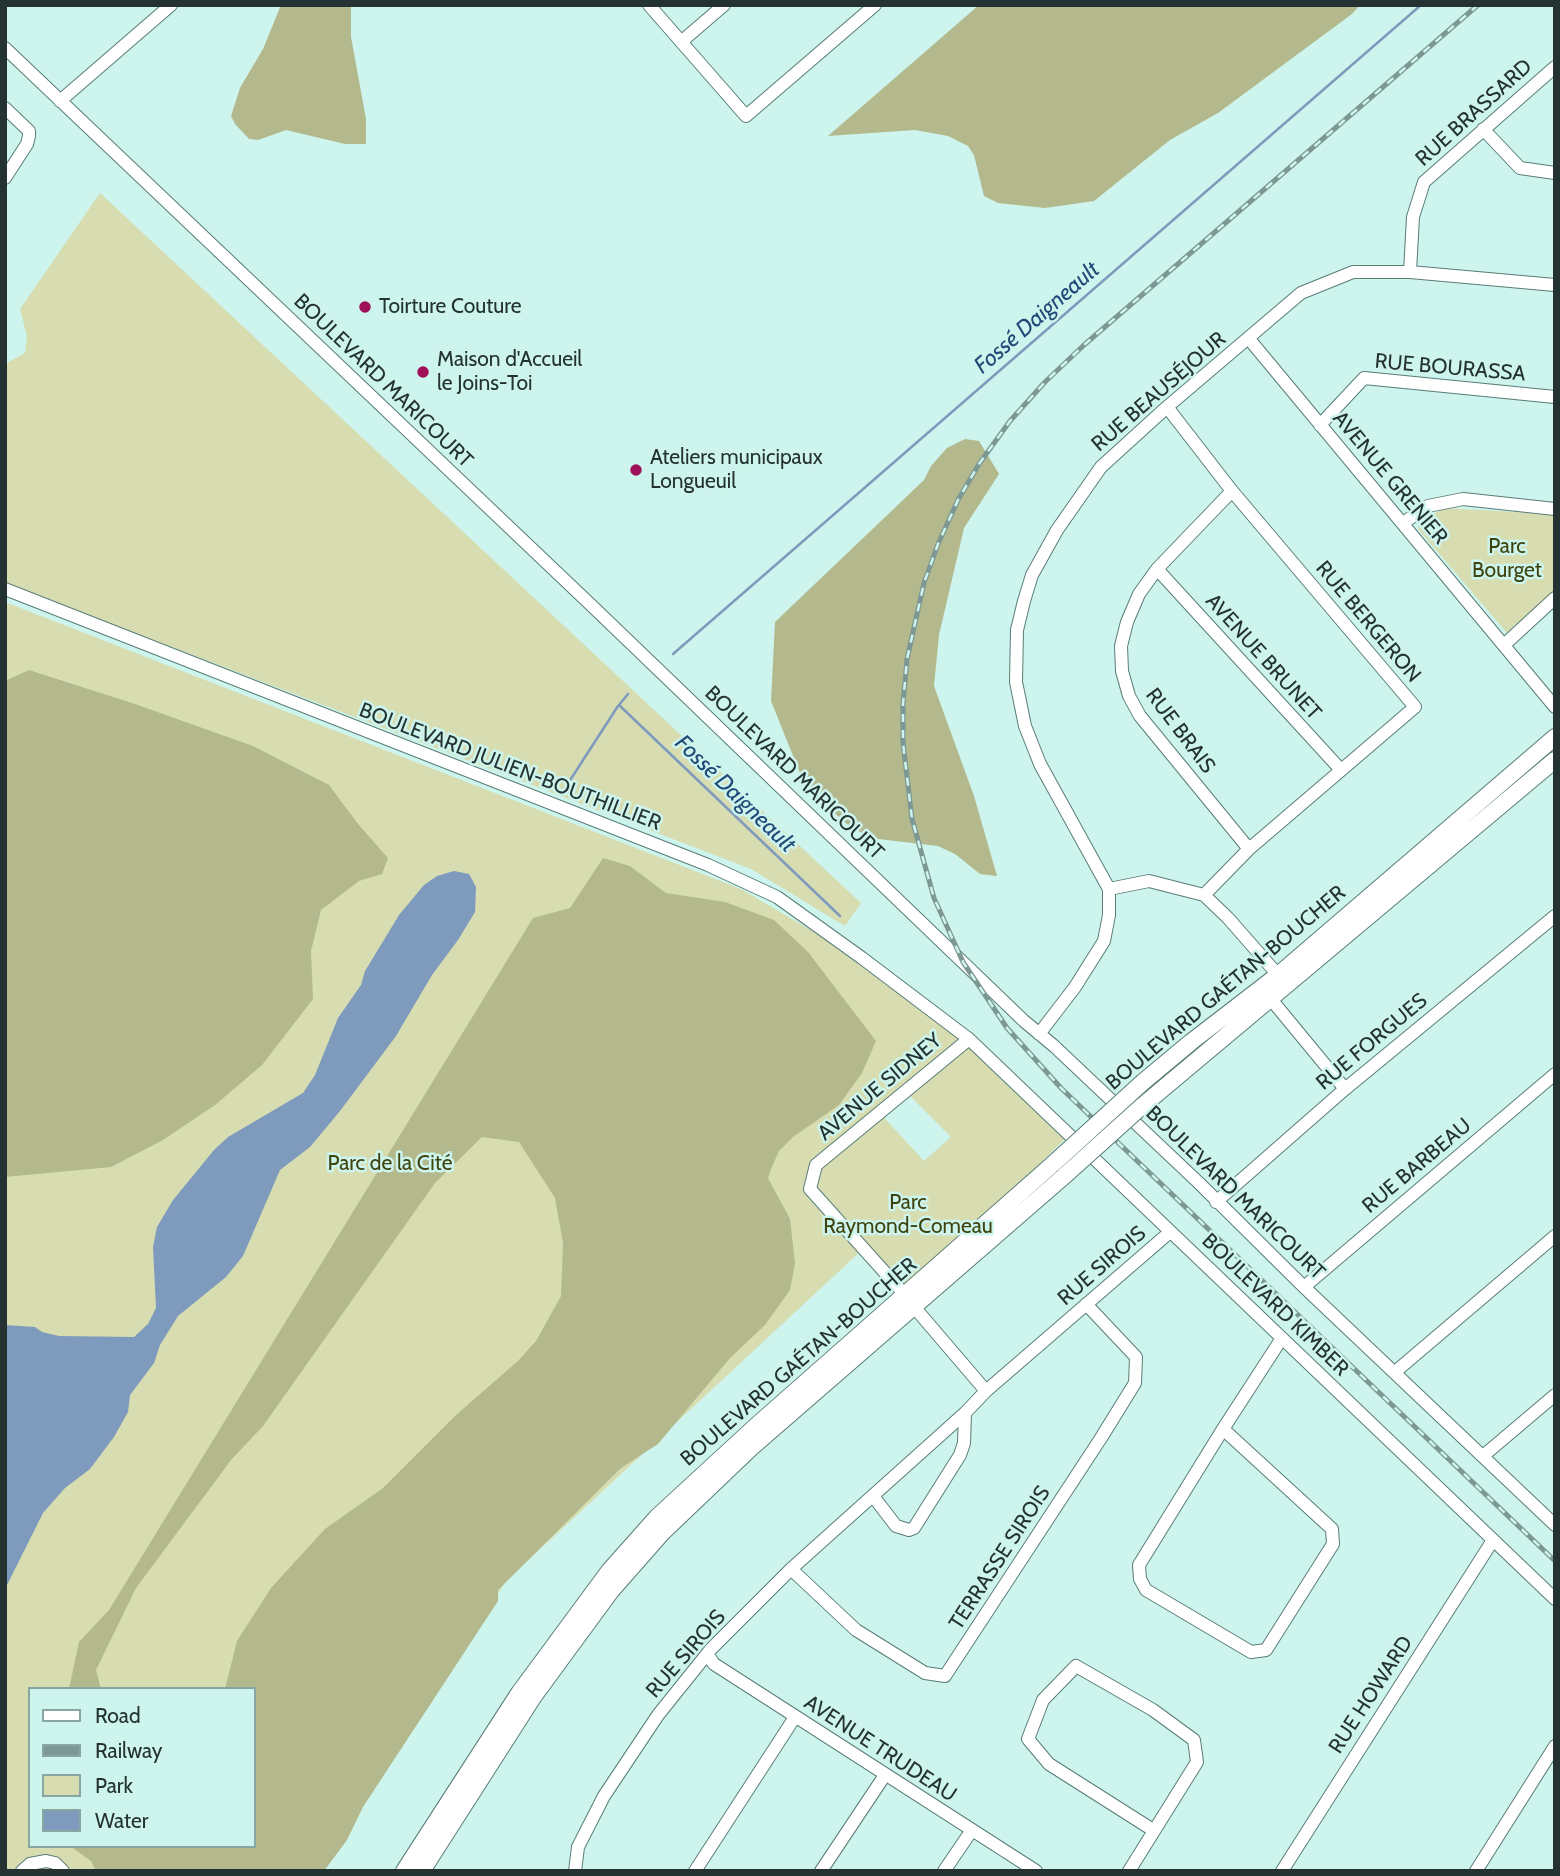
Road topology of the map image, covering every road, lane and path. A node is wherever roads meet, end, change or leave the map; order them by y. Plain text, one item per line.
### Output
1 (171, 5) edge
2 (649, 5) edge
3 (724, 5) edge
4 (875, 5) edge
5 (681, 42) junction
6 (5, 48) edge
7 (1555, 67) edge
8 (60, 100) junction
9 (5, 108) edge
10 (1483, 129) junction
11 (1555, 173) edge
12 (5, 178) edge
13 (1410, 272) junction
14 (1555, 285) edge
15 (1249, 339) junction
16 (1555, 397) edge
17 (1167, 407) junction
18 (1320, 425) junction
19 (1232, 491) junction
20 (1555, 509) edge
21 (1403, 523) junction
22 (1157, 569) junction
23 (5, 589) edge
24 (1555, 598) edge
25 (1504, 645) junction
26 (1555, 707) edge
27 (1555, 737) edge
28 (1555, 761) edge
29 (1341, 770) junction
30 (1249, 849) junction
31 (1109, 889) junction
32 (1204, 895) junction
33 (1555, 916) edge
34 (1278, 975) junction
35 (1270, 998) junction
36 (1039, 1034) junction
37 (969, 1039) junction
38 (1196, 1049) junction
39 (1555, 1074) edge
40 (1346, 1089) junction
41 (1216, 1202) junction
42 (1170, 1232) junction
43 (1555, 1236) edge
44 (1304, 1287) junction
45 (910, 1302) junction
46 (1086, 1304) junction
47 (1282, 1338) junction
48 (1395, 1372) junction
49 (986, 1391) junction
50 (1555, 1395) edge
51 (965, 1413) junction
52 (1223, 1429) junction
53 (1483, 1457) junction
54 (873, 1496) junction
55 (1555, 1525) edge
56 (1493, 1540) junction
57 (791, 1569) junction
58 (1555, 1599) edge
59 (707, 1654) junction
60 (795, 1717) junction
61 (1555, 1746) edge
62 (885, 1775) junction
63 (972, 1830) junction
64 (1153, 1830) junction
65 (22, 1871) edge
66 (64, 1871) edge
67 (404, 1871) edge
68 (422, 1871) edge
69 (575, 1871) edge
70 (695, 1871) edge
71 (821, 1871) edge
72 (944, 1871) edge
73 (1036, 1871) edge
74 (1129, 1871) edge
75 (1282, 1871) edge
76 (1476, 1871) edge

1 - 8 street
2 - 5 street
3 - 5 street
4 - 5 street
6 - 8 street, BOULEVARD MARICOURT
7 - 10 street, RUE BRASSARD
8 - 36 street, BOULEVARD MARICOURT
9 - 12 street
10 - 11 street
10 - 13 street, RUE BRASSARD
13 - 14 street, RUE BEAUSÉJOUR
13 - 15 street, RUE BEAUSÉJOUR
15 - 17 street, RUE BEAUSÉJOUR
15 - 18 street, AVENUE GRENIER
16 - 18 street, RUE BOURASSA
17 - 19 street, RUE BERGERON
17 - 31 street, RUE BEAUSÉJOUR
18 - 21 street, AVENUE GRENIER
19 - 22 street, RUE BRAIS
19 - 29 street, RUE BERGERON
20 - 21 street
21 - 25 street, AVENUE GRENIER
22 - 29 street, AVENUE BRUNET
22 - 30 street, RUE BRAIS
23 - 37 street, BOULEVARD JULIEN-BOUTHILLIER
24 - 25 street
25 - 26 street, AVENUE GRENIER
27 - 34 main road, BOULEVARD GAÉTAN-BOUCHER
28 - 35 main road, BOULEVARD GAÉTAN-BOUCHER
29 - 30 street, RUE BERGERON
30 - 32 street, RUE BERGERON
31 - 32 street
31 - 36 street
32 - 34 street
33 - 40 street, RUE FORGUES
34 - 38 main road, BOULEVARD GAÉTAN-BOUCHER
35 - 38 main road, BOULEVARD GAÉTAN-BOUCHER
35 - 40 street
36 - 41 street, BOULEVARD MARICOURT
37 - 42 street, BOULEVARD KIMBER
37 - 45 street, AVENUE SIDNEY
38 - 45 main road, BOULEVARD GAÉTAN-BOUCHER, bridge
39 - 44 street, RUE BARBEAU
40 - 41 street, RUE FORGUES
41 - 44 street, BOULEVARD MARICOURT
42 - 46 street, RUE SIROIS
42 - 47 street, BOULEVARD KIMBER
43 - 48 street
44 - 48 street, BOULEVARD MARICOURT
45 - 49 street, AVENUE SIDNEY
45 - 67 main road, BOULEVARD GAÉTAN-BOUCHER
45 - 68 main road, BOULEVARD GAÉTAN-BOUCHER
46 - 49 street, RUE SIROIS
46 - 57 street, TERRASSE SIROIS
47 - 52 street
47 - 56 street, BOULEVARD KIMBER
48 - 53 street, BOULEVARD MARICOURT
49 - 51 street, RUE SIROIS
50 - 53 street
51 - 54 street, RUE SIROIS
51 - 54 street
52 - 52 street
53 - 55 street, BOULEVARD MARICOURT
54 - 57 street, RUE SIROIS
56 - 58 street, BOULEVARD KIMBER
56 - 75 street, RUE HOWARD
57 - 59 street, RUE SIROIS
59 - 60 street, AVENUE TRUDEAU
59 - 69 street, RUE SIROIS
60 - 62 street, AVENUE TRUDEAU
60 - 70 street
61 - 76 street
62 - 63 street, AVENUE TRUDEAU
62 - 71 street
63 - 72 street
63 - 73 street, AVENUE TRUDEAU
64 - 64 street
64 - 74 street
65 - 66 street

